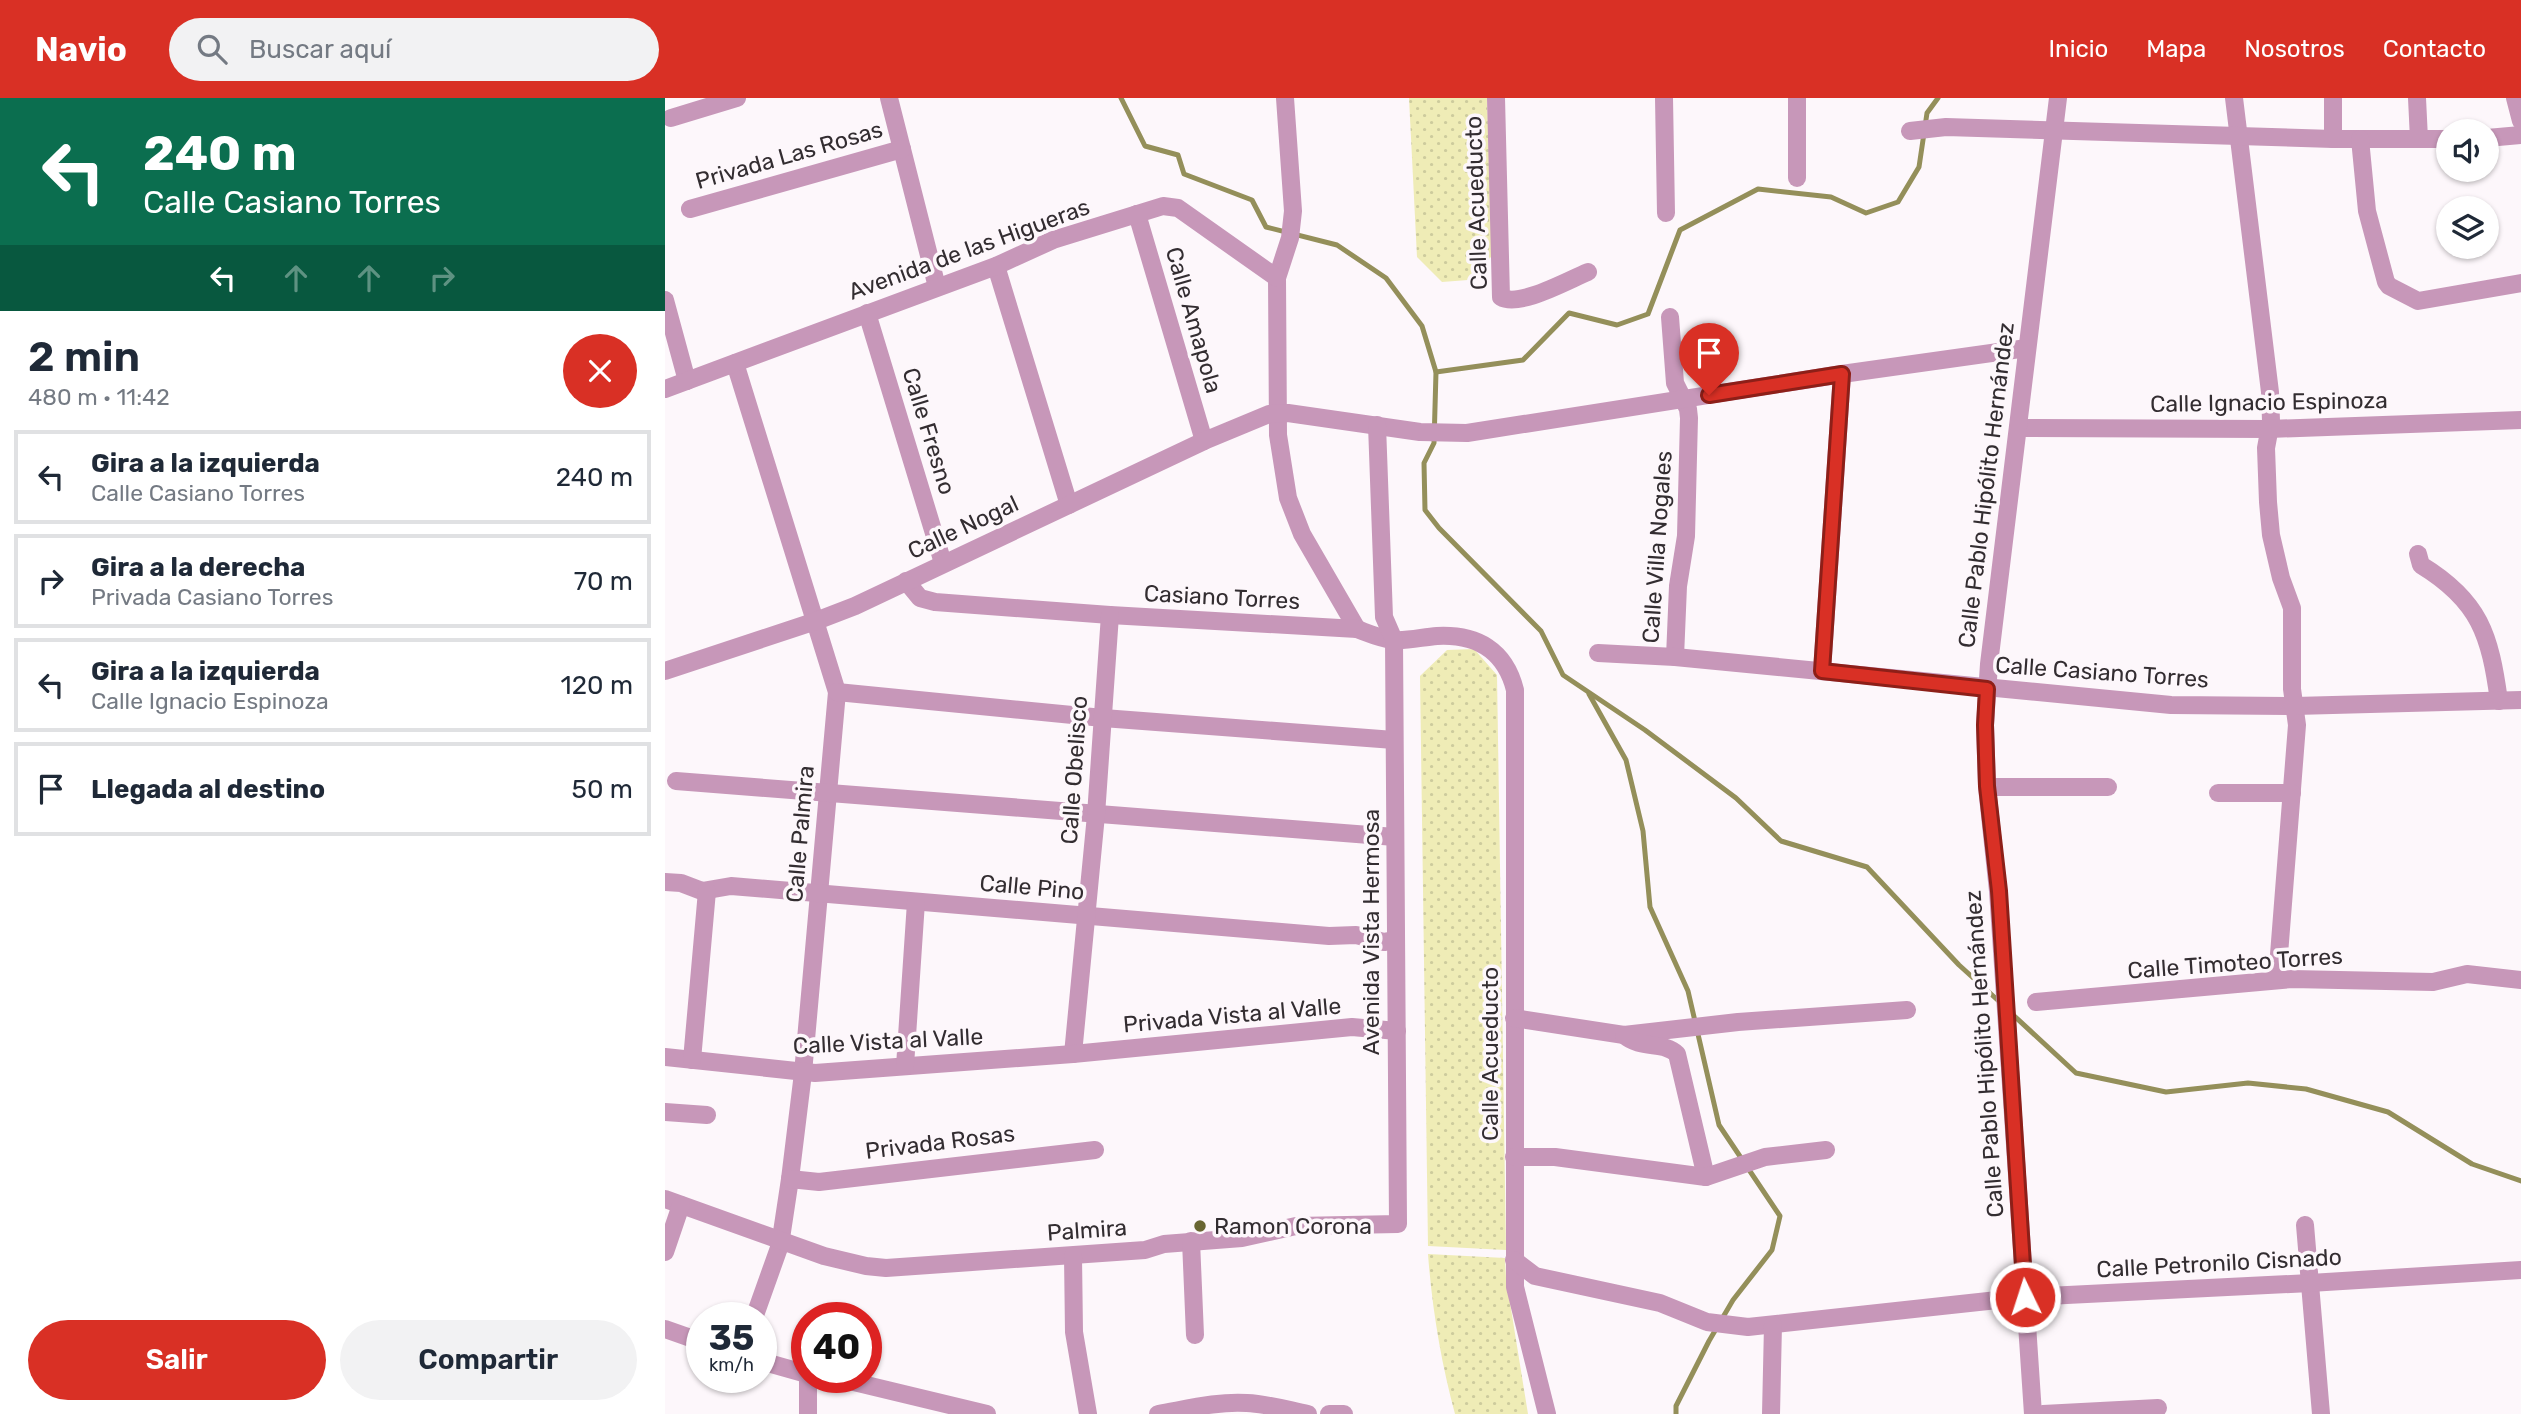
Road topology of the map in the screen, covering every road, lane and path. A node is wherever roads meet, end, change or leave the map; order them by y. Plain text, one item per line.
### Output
1 (737, 98) edge
2 (889, 98) edge
3 (1285, 98) edge
4 (1496, 98) edge
5 (1664, 98) edge
6 (1797, 98) edge
7 (2058, 98) edge
8 (2234, 98) edge
9 (2333, 98) edge
10 (2417, 98) edge
11 (2515, 98) edge
12 (671, 118) dead end
13 (2521, 121) edge
14 (2055, 129) junction
15 (1912, 131) dead end
16 (2521, 135) edge
17 (2237, 136) junction
18 (2499, 137) edge
19 (2333, 139) junction
20 (2360, 139) junction
21 (2419, 139) junction
22 (2436, 139) edge
23 (901, 149) junction
24 (1797, 178) dead end
25 (691, 209) dead end
26 (1137, 214) junction
27 (1666, 214) dead end
28 (996, 266) junction
29 (1588, 272) dead end
30 (1277, 278) junction
31 (2521, 283) edge
32 (937, 287) junction
33 (665, 300) edge
34 (867, 313) junction
35 (1670, 317) dead end
36 (2027, 348) junction
37 (735, 363) junction
38 (1842, 374) junction
39 (687, 381) junction
40 (665, 389) edge
41 (1682, 399) junction
42 (1276, 413) junction
43 (2521, 420) edge
44 (1377, 425) junction
45 (2018, 428) junction
46 (2269, 429) junction
47 (1204, 441) junction
48 (1069, 505) junction
49 (2418, 554) dead end
50 (943, 564) junction
51 (906, 581) junction
52 (1111, 615) junction
53 (816, 621) junction
54 (1357, 629) junction
55 (1394, 640) junction
56 (1598, 653) dead end
57 (1675, 657) junction
58 (665, 671) edge
59 (1822, 671) junction
60 (1987, 689) junction
61 (1515, 690) joint
62 (837, 692) junction
63 (2521, 700) edge
64 (2499, 701) junction
65 (2295, 706) junction
66 (1103, 718) junction
67 (1394, 740) junction
68 (676, 781) dead end
69 (1987, 786) junction
70 (2108, 786) dead end
71 (828, 793) junction
72 (2218, 793) dead end
73 (2292, 793) junction
74 (1096, 815) junction
75 (1395, 837) junction
76 (665, 883) edge
77 (707, 891) junction
78 (819, 895) junction
79 (916, 902) junction
80 (1086, 917) junction
81 (1396, 940) junction
82 (2277, 980) junction
83 (2521, 980) edge
84 (2036, 1002) dead end
85 (1907, 1010) dead end
86 (1514, 1018) junction
87 (1397, 1031) junction
88 (1631, 1035) junction
89 (1073, 1054) junction
90 (665, 1057) edge
91 (692, 1060) junction
92 (905, 1066) junction
93 (803, 1073) junction
94 (665, 1112) edge
95 (707, 1115) dead end
96 (1095, 1150) dead end
97 (1826, 1150) dead end
98 (1514, 1157) junction
99 (1706, 1177) junction
100 (790, 1179) junction
101 (673, 1202) edge
102 (1398, 1224) joint
103 (2305, 1226) dead end
104 (781, 1240) junction
105 (1191, 1241) junction
106 (665, 1252) edge
107 (1073, 1256) junction
108 (1514, 1260) junction
109 (2521, 1269) edge
110 (2310, 1283) junction
111 (2025, 1297) junction
112 (760, 1302) edge
113 (1773, 1325) junction
114 (665, 1329) edge
115 (1195, 1335) dead end
116 (686, 1336) edge
117 (882, 1389) edge
118 (808, 1393) edge
119 (2158, 1408) dead end
120 (808, 1414) edge
121 (988, 1414) edge
122 (1089, 1414) edge
123 (1159, 1414) edge
124 (1308, 1414) edge
125 (1329, 1414) edge
126 (1344, 1414) edge
127 (1547, 1414) edge
128 (1771, 1414) edge
129 (2033, 1414) edge
130 (2043, 1414) edge
131 (2321, 1414) edge

1 - 12 street
2 - 23 street
3 - 30 street
4 - 29 street, Calle Acueducto
5 - 27 street
6 - 24 street
7 - 14 street, Calle Pablo Hipólito Hernández
8 - 17 street
9 - 19 street
10 - 21 street
11 - 13 street
14 - 15 street
14 - 17 street
14 - 36 street, Calle Pablo Hipólito Hernández
16 - 18 street
17 - 19 street
17 - 46 street
19 - 20 street
20 - 21 street
20 - 31 street
21 - 22 street
23 - 25 street, Privada Las Rosas
23 - 32 street
26 - 28 street, Avenida de las Higueras
26 - 30 street, Avenida de las Higueras
26 - 47 street, Calle Amapola
28 - 32 street, Avenida de las Higueras
28 - 48 street
30 - 42 street
32 - 34 street, Avenida de las Higueras
33 - 39 street
34 - 37 street, Avenida de las Higueras
34 - 50 street, Calle Fresno
35 - 41 street, Calle Villa Nogales
36 - 38 street
36 - 45 street, Calle Pablo Hipólito Hernández
37 - 39 street, Avenida de las Higueras
37 - 53 street, Calle Palmira
38 - 41 street
38 - 59 street
39 - 40 street, Avenida de las Higueras
41 - 44 street
41 - 57 street, Calle Villa Nogales
42 - 44 street
42 - 47 street, Calle Nogal
42 - 54 street
43 - 46 street, Calle Ignacio Espinoza
44 - 55 street, Avenida Vista Hermosa
45 - 46 street, Calle Ignacio Espinoza
45 - 60 street, Calle Pablo Hipólito Hernández
46 - 65 street
47 - 48 street, Calle Nogal
48 - 50 street, Calle Nogal
49 - 64 street
50 - 51 street, Calle Nogal
51 - 52 street, Casiano Torres
51 - 53 street, Calle Nogal
52 - 54 street, Casiano Torres
52 - 66 street, Calle Obelisco
53 - 58 street, Calle Nogal
53 - 62 street, Calle Palmira
54 - 55 street, Casiano Torres
55 - 61 street, Casiano Torres
55 - 67 street, Avenida Vista Hermosa
56 - 57 street, Calle Casiano Torres
57 - 59 street, Calle Casiano Torres
59 - 60 street, Calle Casiano Torres
60 - 65 street, Calle Casiano Torres
60 - 69 street, Calle Pablo Hipólito Hernández
61 - 86 street, Calle Acueducto
62 - 66 street
62 - 71 street, Calle Palmira
63 - 64 street, Calle Casiano Torres
64 - 65 street, Calle Casiano Torres
65 - 73 street
66 - 67 street
66 - 74 street, Calle Obelisco
67 - 75 street, Avenida Vista Hermosa
68 - 71 street
69 - 70 street
69 - 111 street, Calle Pablo Hipólito Hernández
71 - 74 street
71 - 78 street, Calle Palmira
72 - 73 street
73 - 82 street
74 - 75 street
74 - 80 street, Calle Obelisco
75 - 81 street, Avenida Vista Hermosa
76 - 77 street, Calle Pino
77 - 78 street, Calle Pino
77 - 91 street
78 - 79 street, Calle Pino
78 - 93 street, Calle Palmira
79 - 80 street, Calle Pino
79 - 92 street
80 - 81 street, Calle Pino
80 - 89 street, Calle Obelisco
81 - 87 street, Avenida Vista Hermosa
82 - 83 street, Calle Timoteo Torres
82 - 84 street, Calle Timoteo Torres
85 - 88 street
86 - 88 street
86 - 98 street, Calle Acueducto
87 - 89 street, Privada Vista al Valle
87 - 102 street, Avenida Vista Hermosa
88 - 99 street
89 - 92 street, Calle Vista al Valle
90 - 91 street, Calle Vista al Valle
91 - 93 street, Calle Vista al Valle
92 - 93 street, Calle Vista al Valle
93 - 100 street, Calle Palmira
94 - 95 street
96 - 100 street, Privada Rosas
97 - 99 street
98 - 99 street
98 - 108 street, Calle Acueducto
100 - 104 street, Calle Palmira
101 - 104 street
101 - 106 street
102 - 105 street, Palmira
103 - 110 street
104 - 107 street, Palmira
104 - 112 street, Calle Palmira
105 - 107 street, Palmira
105 - 115 street
107 - 122 street
108 - 113 street, Calle Petronilo Cisnado
108 - 127 street, Calle Acueducto
109 - 110 street, Calle Petronilo Cisnado
110 - 111 street, Calle Petronilo Cisnado
110 - 131 street
111 - 113 street, Calle Petronilo Cisnado
111 - 129 street, Calle Pablo Hipólito Hernández
113 - 128 street
114 - 116 street
117 - 121 street
118 - 120 street
119 - 130 street
123 - 124 street
125 - 126 street

